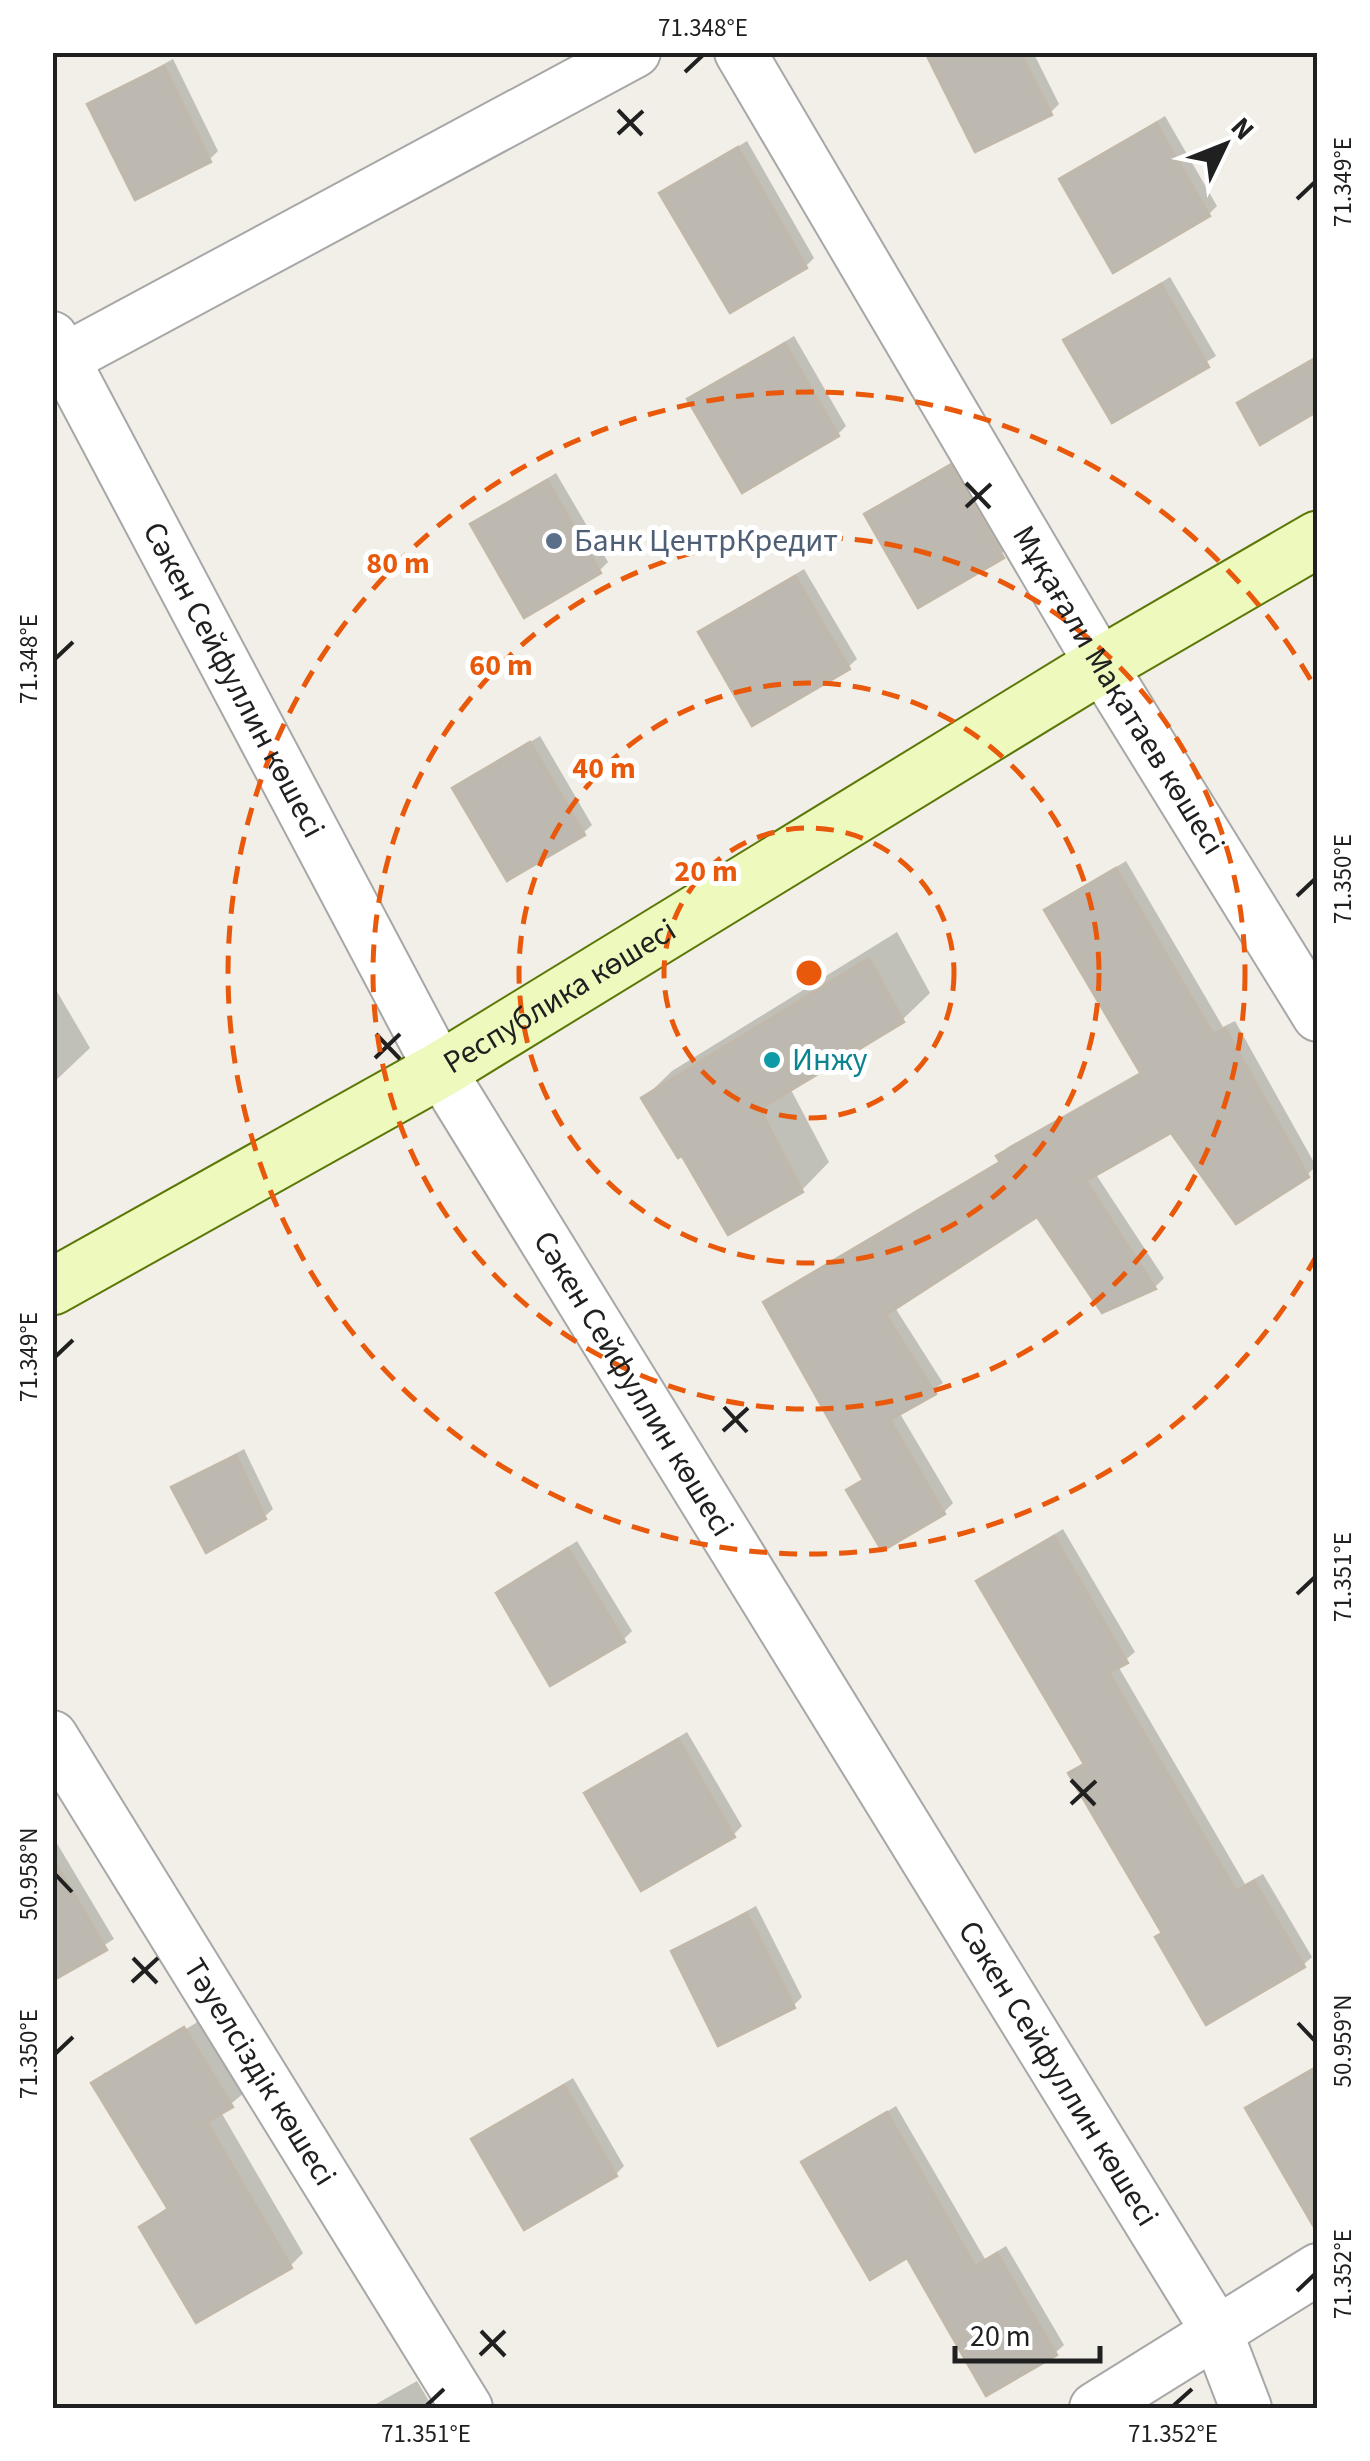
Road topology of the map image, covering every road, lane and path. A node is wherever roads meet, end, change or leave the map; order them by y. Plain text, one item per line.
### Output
1 (635, 52) edge
2 (740, 52) edge
3 (59, 348) edge
4 (1318, 539) edge
5 (1101, 666) junction
6 (1318, 1016) edge
7 (440, 1070) junction
8 (52, 1288) edge
9 (52, 1736) edge
10 (1318, 2269) edge
11 (1216, 2330) junction
12 (467, 2408) edge
13 (1095, 2408) edge
14 (1246, 2408) edge

1 - 3 street
2 - 5 street, Мұқағали Мақатаев көшесі
3 - 7 street, Сәкен Сейфуллин көшесі
4 - 5 street, Республика көшесі
5 - 6 street, Мұқағали Мақатаев көшесі
5 - 7 street, Республика көшесі
7 - 8 street, Республика көшесі
7 - 11 street, Сәкен Сейфуллин көшесі
9 - 12 street, Тәуелсіздік көшесі
10 - 11 street
11 - 13 street
11 - 14 street, Сәкен Сейфуллин көшесі

